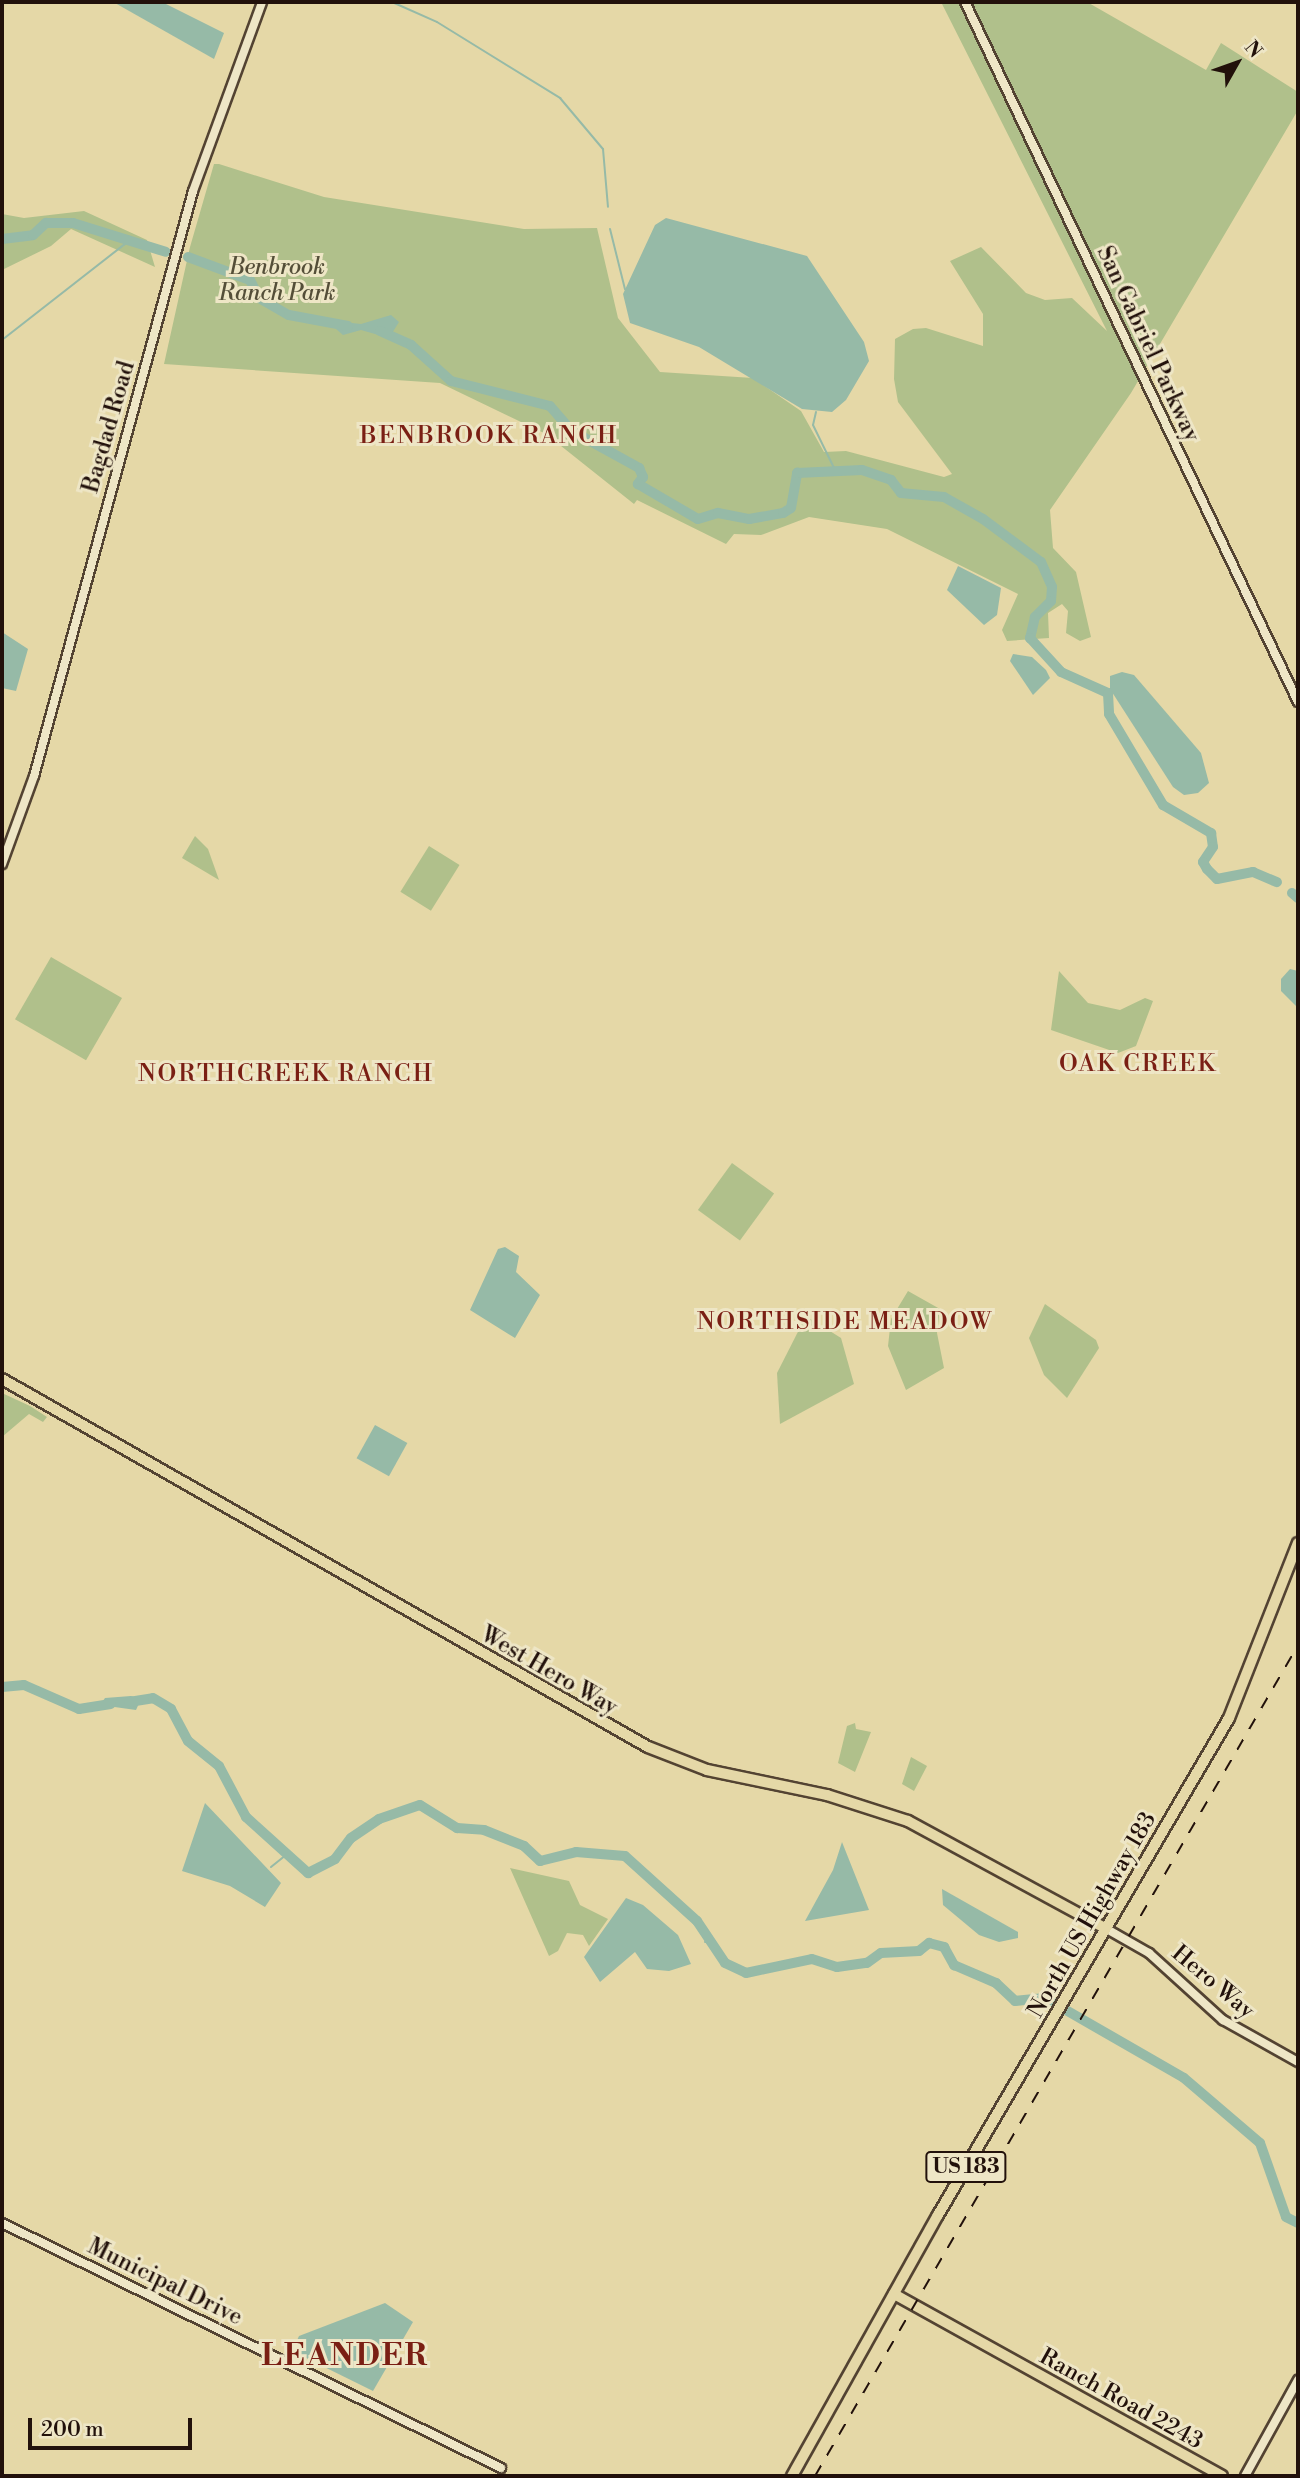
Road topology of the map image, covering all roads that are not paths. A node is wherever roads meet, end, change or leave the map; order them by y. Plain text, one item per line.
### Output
1 (262, 2) edge
2 (965, 2) edge
3 (1298, 702) edge
4 (2, 864) edge
5 (2, 1379) edge
6 (1298, 1543) edge
7 (1105, 1928) junction
8 (1298, 2062) edge
9 (2, 2223) edge
10 (894, 2294) junction
11 (1298, 2381) edge
12 (501, 2468) dead end
13 (792, 2476) edge
14 (1222, 2476) edge
15 (1245, 2476) edge

1 - 4 street, Bagdad Road
2 - 3 street, San Gabriel Parkway
5 - 7 main road, West Hero Way
6 - 7 main road, North US Highway 183 / US 183
7 - 8 street, Hero Way
7 - 10 main road, North US Highway 183 / US 183
9 - 12 street, Municipal Drive
10 - 13 main road, US 183
10 - 14 main road, Ranch Road 2243
11 - 15 street

